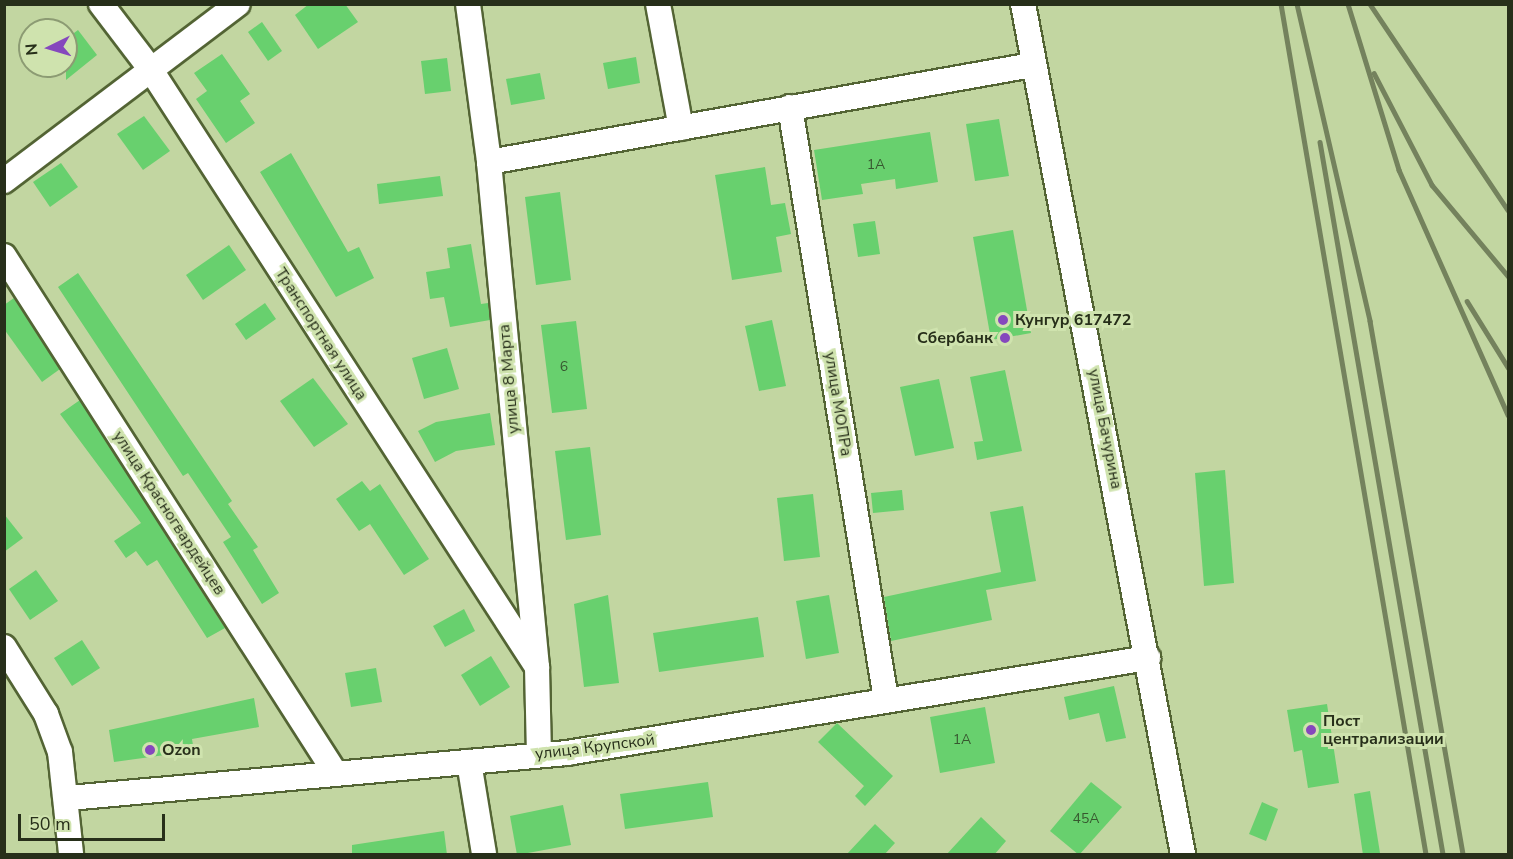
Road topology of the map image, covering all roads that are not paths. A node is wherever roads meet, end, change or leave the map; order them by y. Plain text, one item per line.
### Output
1 (101, 4) edge
2 (238, 4) edge
3 (468, 4) edge
4 (658, 4) edge
5 (1023, 4) edge
6 (1032, 65) junction
7 (149, 67) junction
8 (790, 107) junction
9 (681, 128) junction
10 (489, 162) junction
11 (4, 181) edge
12 (4, 256) edge
13 (4, 647) edge
14 (1148, 658) junction
15 (537, 667) junction
16 (886, 700) junction
17 (539, 755) junction
18 (470, 762) junction
19 (334, 771) junction
20 (69, 798) junction
21 (71, 855) edge
22 (484, 855) edge
23 (1183, 855) edge

1 - 7 street, Транспортная улица
2 - 7 street
3 - 10 street, улица 8 Марта
4 - 9 street
5 - 6 street, улица Бачурина
6 - 8 street
6 - 14 street, улица Бачурина
7 - 11 street
7 - 15 street, Транспортная улица
8 - 9 street
8 - 16 street, улица МОПРа
9 - 10 street
10 - 15 street, улица 8 Марта
12 - 19 street, улица Красногвардейцев
13 - 20 street
14 - 16 street, улица Крупской
14 - 23 street, улица Бачурина
15 - 17 street, улица 8 Марта
16 - 17 street, улица Крупской
17 - 18 street, улица Крупской
18 - 19 street, улица Крупской
18 - 22 street
19 - 20 street, улица Крупской
20 - 21 street

